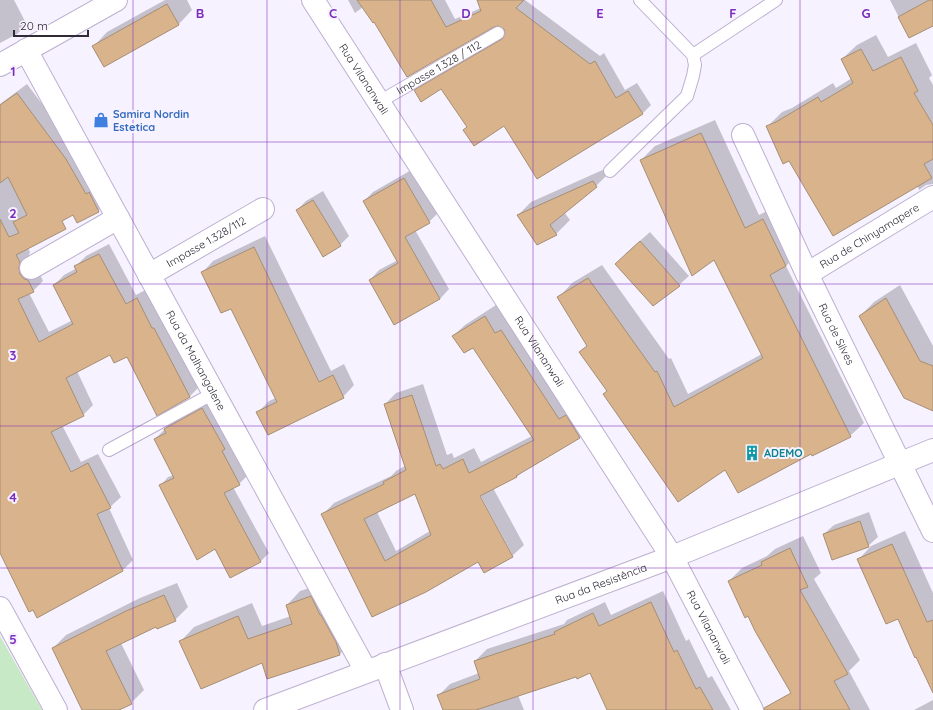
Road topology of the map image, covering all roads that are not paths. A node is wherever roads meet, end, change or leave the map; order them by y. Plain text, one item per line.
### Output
1 (116, 0) edge
2 (313, 0) edge
3 (640, 0) edge
4 (776, 0) edge
5 (498, 32) dead end
6 (26, 50) junction
7 (693, 55) junction
8 (0, 65) edge
9 (379, 102) junction
10 (743, 135) dead end
11 (610, 171) dead end
12 (933, 197) edge
13 (263, 209) dead end
14 (118, 218) junction
15 (31, 268) dead end
16 (806, 274) junction
17 (149, 275) junction
18 (214, 393) junction
19 (108, 450) dead end
20 (933, 450) edge
21 (900, 463) junction
22 (933, 531) edge
23 (672, 557) junction
24 (0, 608) edge
25 (375, 668) junction
26 (56, 710) edge
27 (265, 710) edge
28 (402, 710) edge
29 (752, 710) edge

1 - 6 street
2 - 9 street, Rua Vilananwali
3 - 7 lane
4 - 7 lane
5 - 9 lane, Impasse 1.328 / 112
6 - 8 street
6 - 14 street, Rua da Malhangalene
7 - 11 lane
9 - 23 street, Rua Vilananwali
10 - 16 street, Rua de Silves
12 - 16 street, Rua de Chinyamapere
13 - 17 street, Impasse 1.328/112
14 - 15 street
14 - 17 street, Rua da Malhangalene
16 - 21 street, Rua de Silves
17 - 18 street, Rua da Malhangalene
18 - 19 lane
18 - 25 street, Rua da Malhangalene
20 - 21 street, Rua da Resistência
21 - 22 street, Rua de Silves
21 - 23 street, Rua da Resistência
23 - 25 street, Rua da Resistência
23 - 29 street, Rua Vilananwali
24 - 26 street
25 - 27 street, Rua da Resistência
25 - 28 street, Rua da Malhangalene

